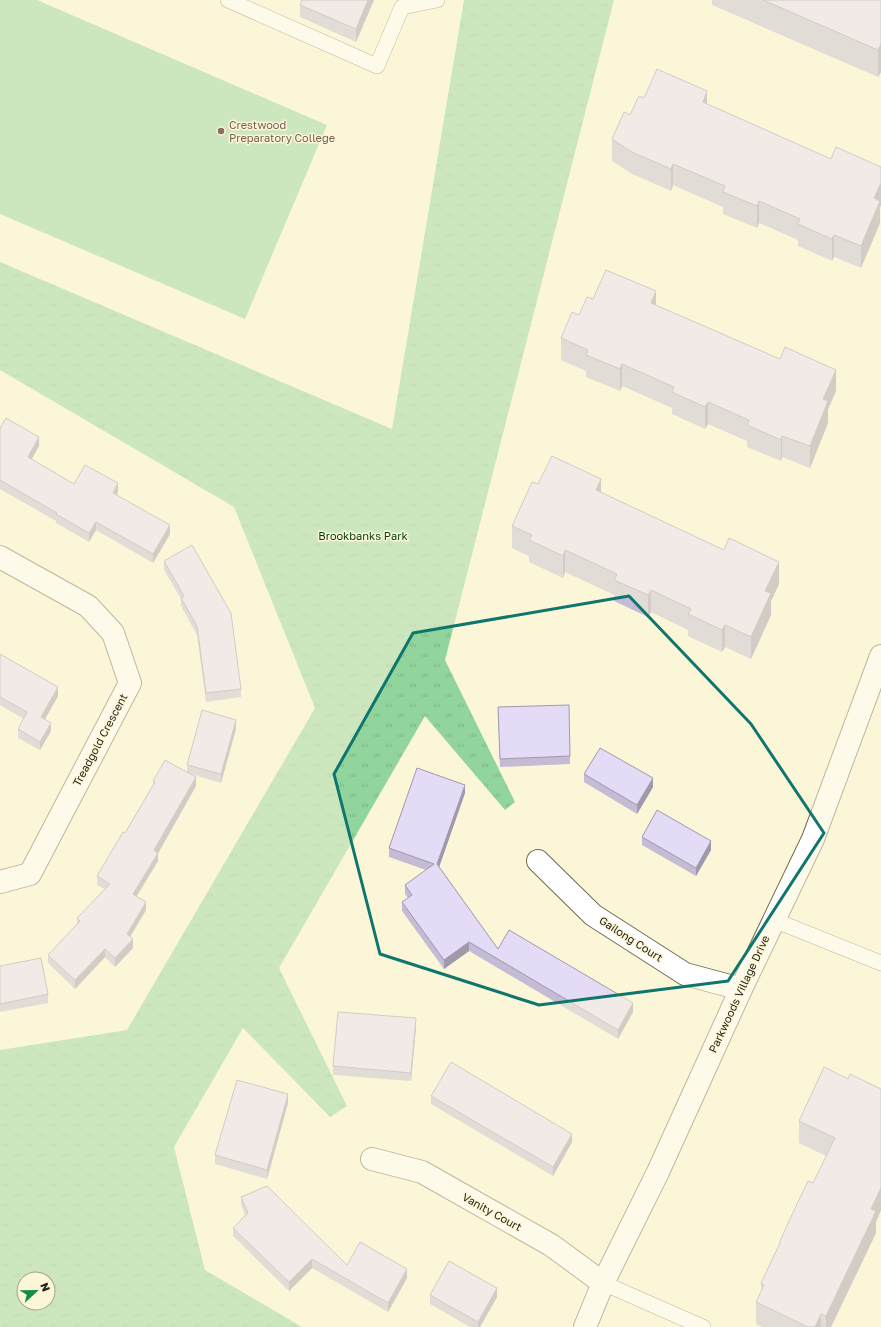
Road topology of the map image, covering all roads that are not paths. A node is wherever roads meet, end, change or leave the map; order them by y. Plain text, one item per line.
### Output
1 (228, 0) edge
2 (437, 0) edge
3 (0, 557) edge
4 (881, 656) edge
5 (876, 683) edge
6 (538, 861) dead end
7 (0, 882) edge
8 (774, 920) junction
9 (881, 963) edge
10 (741, 989) junction
11 (372, 1159) dead end
12 (603, 1284) junction
13 (588, 1326) edge
14 (703, 1327) edge

1 - 2 lane
3 - 7 street, Treadgold Crescent
4 - 5 street, Parkwoods Village Drive
5 - 8 street, Parkwoods Village Drive
6 - 10 street, Gailong Court
8 - 9 lane
8 - 10 street, Parkwoods Village Drive
10 - 12 street, Parkwoods Village Drive
11 - 12 street, Vanity Court
12 - 13 street, Parkwoods Village Drive
12 - 14 lane

